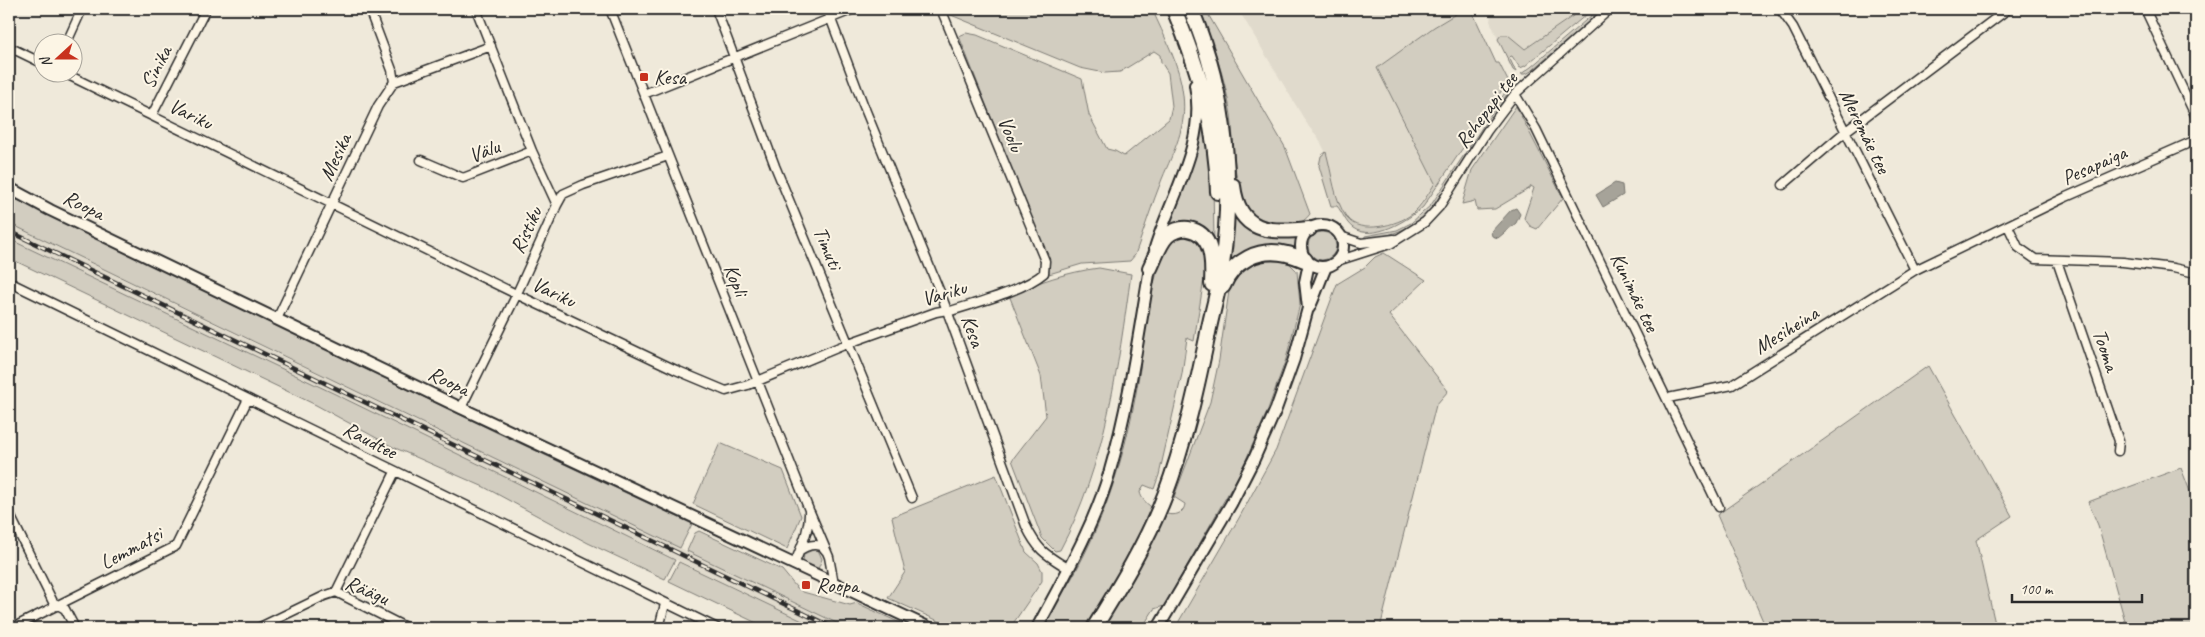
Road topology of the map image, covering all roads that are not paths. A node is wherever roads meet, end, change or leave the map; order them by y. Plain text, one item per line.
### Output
1 (82, 9) edge
2 (206, 9) edge
3 (369, 9) edge
4 (476, 9) edge
5 (610, 9) edge
6 (716, 9) edge
7 (827, 9) edge
8 (854, 9) edge
9 (941, 9) edge
10 (1174, 9) edge
11 (1191, 9) edge
12 (1610, 9) edge
13 (1780, 9) edge
14 (2008, 9) edge
15 (2144, 9) edge
16 (831, 18) junction
17 (72, 32) edge
18 (1187, 40) junction
19 (491, 46) junction
20 (9, 47) edge
21 (734, 56) junction
22 (32, 58) edge
23 (82, 82) edge
24 (394, 82) junction
25 (644, 94) junction
26 (1515, 94) junction
27 (152, 115) junction
28 (2196, 117) edge
29 (1846, 131) junction
30 (2196, 140) edge
31 (1226, 143) junction
32 (532, 151) junction
33 (668, 156) junction
34 (421, 160) dead end
35 (1783, 184) dead end
36 (9, 188) edge
37 (332, 204) junction
38 (557, 205) junction
39 (2008, 226) junction
40 (1309, 229) junction
41 (1340, 236) junction
42 (1398, 239) junction
43 (2057, 260) junction
44 (1307, 261) junction
45 (1337, 261) junction
46 (1326, 267) junction
47 (1150, 268) junction
48 (1915, 270) junction
49 (1044, 273) joint
50 (2196, 275) edge
51 (9, 282) edge
52 (516, 294) junction
53 (1308, 308) junction
54 (947, 310) junction
55 (277, 319) junction
56 (1210, 322) junction
57 (849, 343) junction
58 (758, 381) junction
59 (1668, 398) junction
60 (248, 399) junction
61 (461, 408) junction
62 (2118, 451) dead end
63 (395, 472) junction
64 (912, 498) dead end
65 (1720, 507) dead end
66 (809, 510) junction
67 (9, 513) edge
68 (800, 550) junction
69 (829, 557) junction
70 (794, 565) junction
71 (1069, 569) junction
72 (834, 584) junction
73 (336, 592) junction
74 (665, 604) junction
75 (59, 606) junction
76 (12, 628) edge
77 (75, 628) edge
78 (258, 628) edge
79 (407, 628) edge
80 (655, 628) edge
81 (717, 628) edge
82 (930, 628) edge
83 (1037, 628) edge
84 (1094, 628) edge
85 (1158, 628) edge

1 - 17 street
2 - 27 street, Sinika
3 - 24 street
4 - 19 street, Ristiku
5 - 25 street, Kopli
6 - 21 street, Timuti
7 - 16 street, Kesa
8 - 16 street
9 - 49 street, Voolu
10 - 18 highway
11 - 31 highway
12 - 26 street, Rehepapi tee
13 - 29 street, Meremäe tee
14 - 29 street
15 - 28 street
16 - 21 street
16 - 54 street, Kesa
18 - 47 street
18 - 56 highway
19 - 24 street
19 - 32 street, Ristiku
20 - 22 street
21 - 25 street
21 - 57 street, Timuti
23 - 27 street, Variku
24 - 37 street, Mesika
25 - 33 street, Kopli
26 - 42 street, Rehepapi tee
26 - 59 street, Kunimäe tee
27 - 37 street, Variku
29 - 35 street
29 - 48 street, Meremäe tee
30 - 39 street, Pesapaiga
31 - 40 highway
31 - 56 highway
32 - 34 street, Välu
32 - 38 street, Ristiku
33 - 38 street
33 - 58 street, Kopli
36 - 55 street, Roopa
37 - 52 street, Variku
37 - 55 street, Mesika
38 - 52 street, Ristiku
39 - 43 street
39 - 48 street, Pesapaiga
40 - 41 street
40 - 44 street
41 - 42 street, Rehepapi tee
41 - 45 street
42 - 45 street, Rehepapi tee
43 - 50 street
43 - 62 street, Tooma
44 - 46 street
44 - 53 street
44 - 56 highway
45 - 46 street
46 - 53 street
47 - 56 highway
47 - 71 street
48 - 59 street, Mesiheina
49 - 54 street, Variku
51 - 60 street, Raudtee
52 - 58 street, Variku
52 - 61 street, Ristiku
53 - 85 street
54 - 57 street, Variku
54 - 71 street, Kesa
55 - 61 street, Roopa
56 - 84 highway
57 - 58 street, Variku
57 - 64 street, Timuti
58 - 66 street, Kopli
59 - 65 street, Kunimäe tee
60 - 63 street, Raudtee
60 - 75 street, Lemmatsi
61 - 70 street, Roopa
63 - 73 street
63 - 74 street, Raudtee
66 - 68 street, Kopli
66 - 69 street
67 - 75 street
68 - 69 street
68 - 70 street, Kopli
69 - 72 street
70 - 72 street, Roopa
71 - 83 street
72 - 82 street, Roopa
73 - 78 street, Räägu
73 - 79 street, Räägu
74 - 80 street
74 - 81 street, Raudtee
75 - 76 street, Lemmatsi
75 - 77 street

